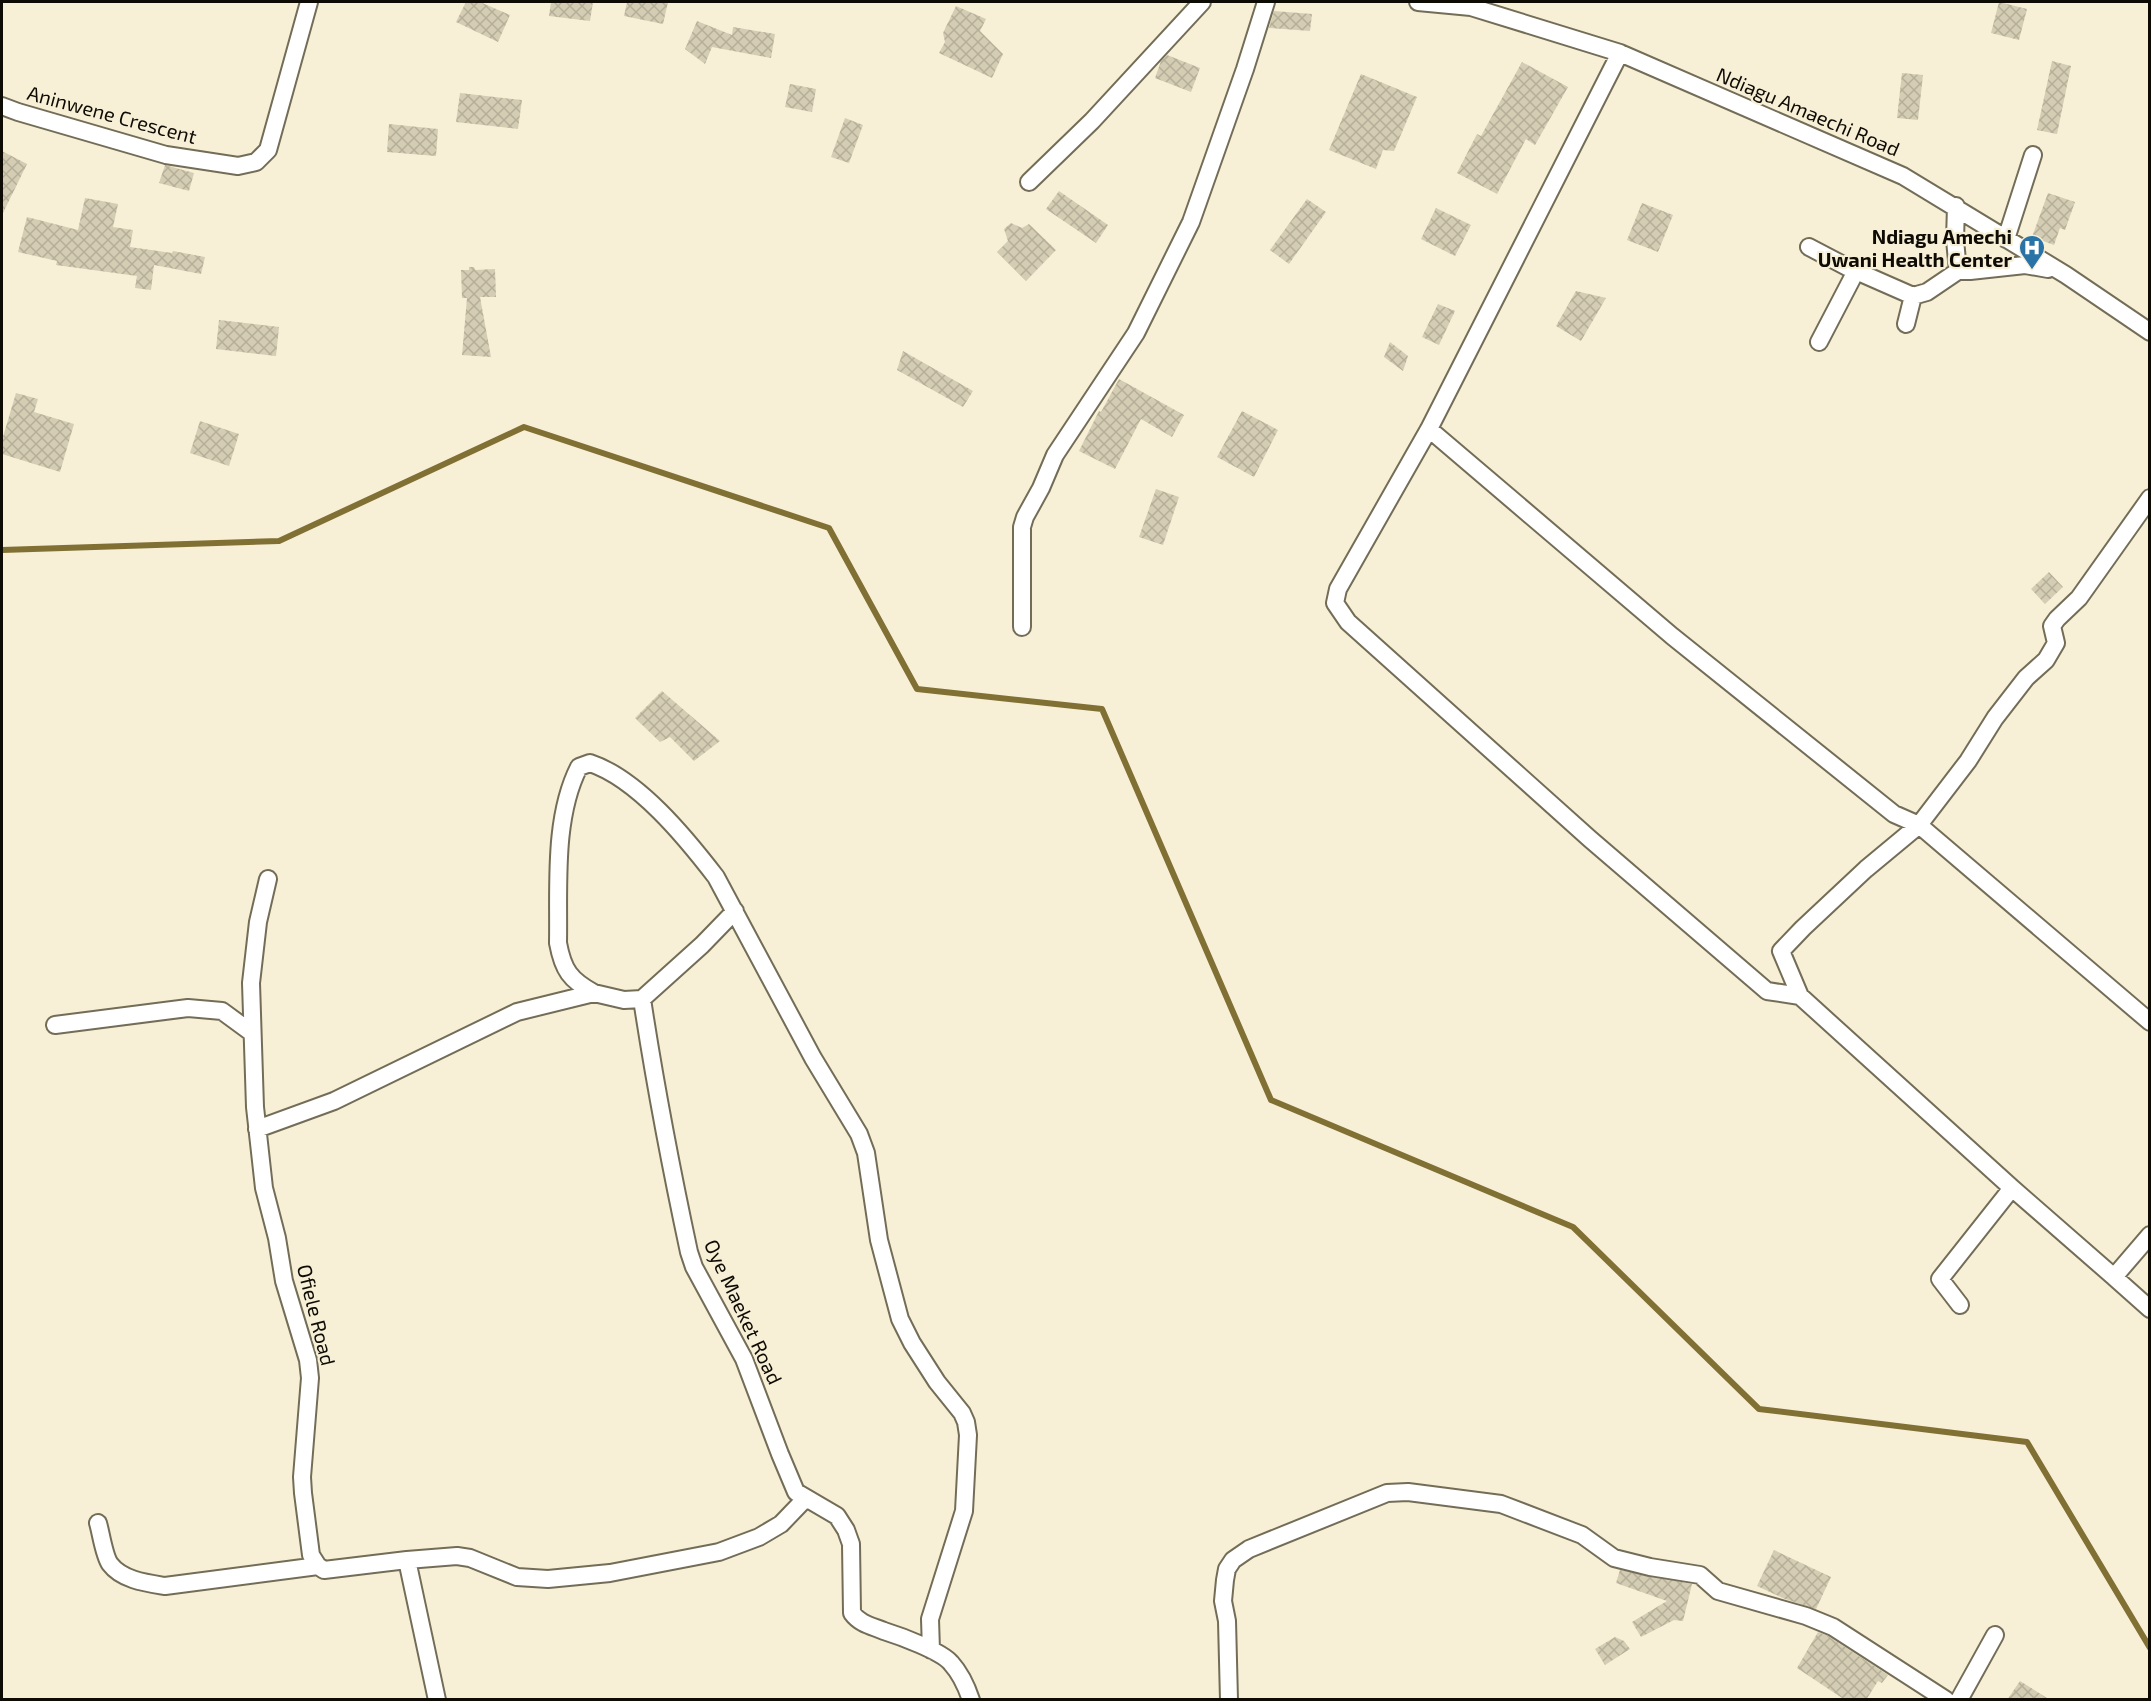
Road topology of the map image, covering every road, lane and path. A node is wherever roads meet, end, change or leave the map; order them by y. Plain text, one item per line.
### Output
1 (309, 2) edge
2 (1202, 2) edge
3 (1266, 2) edge
4 (1418, 2) edge
5 (1620, 53) junction
6 (2, 105) edge
7 (2033, 155) dead end
8 (1029, 183) dead end
9 (1956, 206) junction
10 (2006, 239) junction
11 (1809, 247) dead end
12 (1856, 271) junction
13 (1958, 271) junction
14 (2066, 275) junction
15 (1913, 296) junction
16 (1906, 324) dead end
17 (2150, 333) edge
18 (1819, 342) dead end
19 (1429, 429) junction
20 (2150, 498) edge
21 (1022, 627) dead end
22 (1919, 825) junction
23 (268, 879) dead end
24 (735, 911) junction
25 (594, 993) junction
26 (1800, 996) junction
27 (642, 999) junction
28 (2150, 1022) edge
29 (55, 1025) dead end
30 (252, 1033) junction
31 (257, 1129) junction
32 (2012, 1188) junction
33 (2150, 1235) edge
34 (2114, 1277) junction
35 (1960, 1305) dead end
36 (2150, 1309) edge
37 (805, 1499) junction
38 (98, 1523) dead end
39 (407, 1560) junction
40 (318, 1566) junction
41 (1995, 1635) dead end
42 (931, 1650) junction
43 (437, 1700) edge
44 (971, 1700) edge
45 (1229, 1700) edge
46 (1946, 1700) edge
47 (1959, 1700) edge

1 - 6 street, Aninwene Crescent
2 - 8 street
3 - 21 street
4 - 5 street, Ndiagu Amaechi Road
5 - 9 street, Ndiagu Amaechi Road
5 - 19 street
7 - 10 street
9 - 10 street, Ndiagu Amaechi Road
9 - 13 street
10 - 14 street, Ndiagu Amaechi Road
11 - 12 street
12 - 15 street
12 - 18 street
13 - 14 street
13 - 15 street
14 - 17 street, Ndiagu Amaechi Road
15 - 16 street
19 - 22 street
19 - 26 street
20 - 22 street
22 - 26 street
22 - 28 street
23 - 30 street, Ofiele Road
24 - 25 street
24 - 27 street
24 - 42 street
25 - 27 street
25 - 31 street
26 - 32 street
27 - 37 street, Oye Maeket Road
29 - 30 street
30 - 31 street, Ofiele Road
31 - 40 street, Ofiele Road
32 - 34 street
32 - 35 street
33 - 34 street
34 - 36 street
37 - 39 street
37 - 42 street, Oye Maeket Road
38 - 40 street
39 - 40 street
39 - 43 street
41 - 47 street
42 - 44 street, Oye Maeket Road
45 - 46 street

